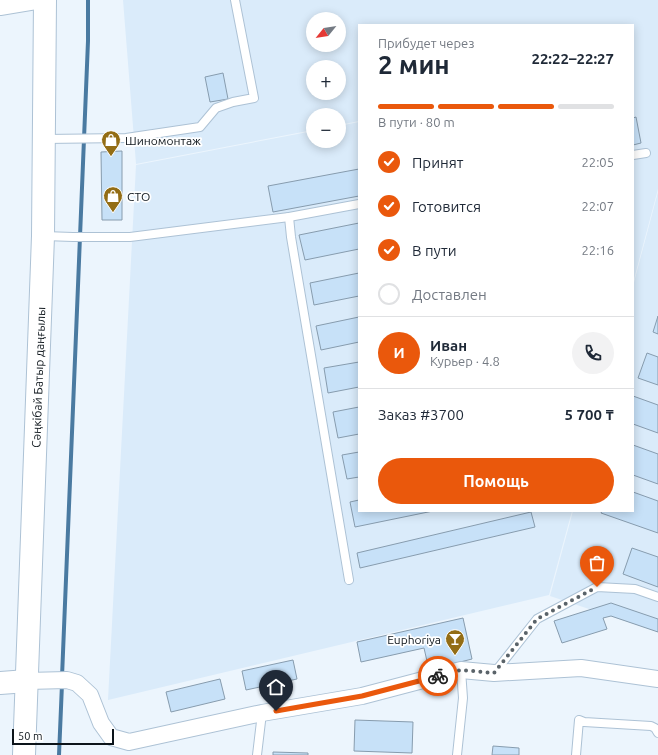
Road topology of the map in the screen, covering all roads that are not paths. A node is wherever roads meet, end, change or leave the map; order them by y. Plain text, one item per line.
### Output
1 (44, 0) edge
2 (235, 0) edge
3 (0, 7) edge
4 (44, 140) junction
5 (646, 152) dead end
6 (634, 155) edge
7 (358, 204) edge
8 (289, 217) junction
9 (43, 236) junction
10 (349, 580) dead end
11 (658, 597) edge
12 (461, 670) junction
13 (494, 673) junction
14 (658, 679) edge
15 (38, 681) junction
16 (0, 683) edge
17 (262, 713) junction
18 (658, 733) edge
19 (24, 755) edge
20 (257, 755) edge
21 (457, 755) edge
22 (576, 755) edge

1 - 3 street
1 - 4 main road, Сәңкібай Батыр даңғылы
2 - 4 lane
4 - 9 main road, Сәңкібай Батыр даңғылы
5 - 6 lane
7 - 8 lane
8 - 9 lane
8 - 10 lane
9 - 15 main road, Сәңкібай Батыр даңғылы
11 - 13 lane
12 - 13 street
12 - 17 street
12 - 21 lane
13 - 14 street
15 - 16 main road
15 - 17 street
15 - 19 main road, Сәңкібай Батыр даңғылы
17 - 20 lane
18 - 22 lane

